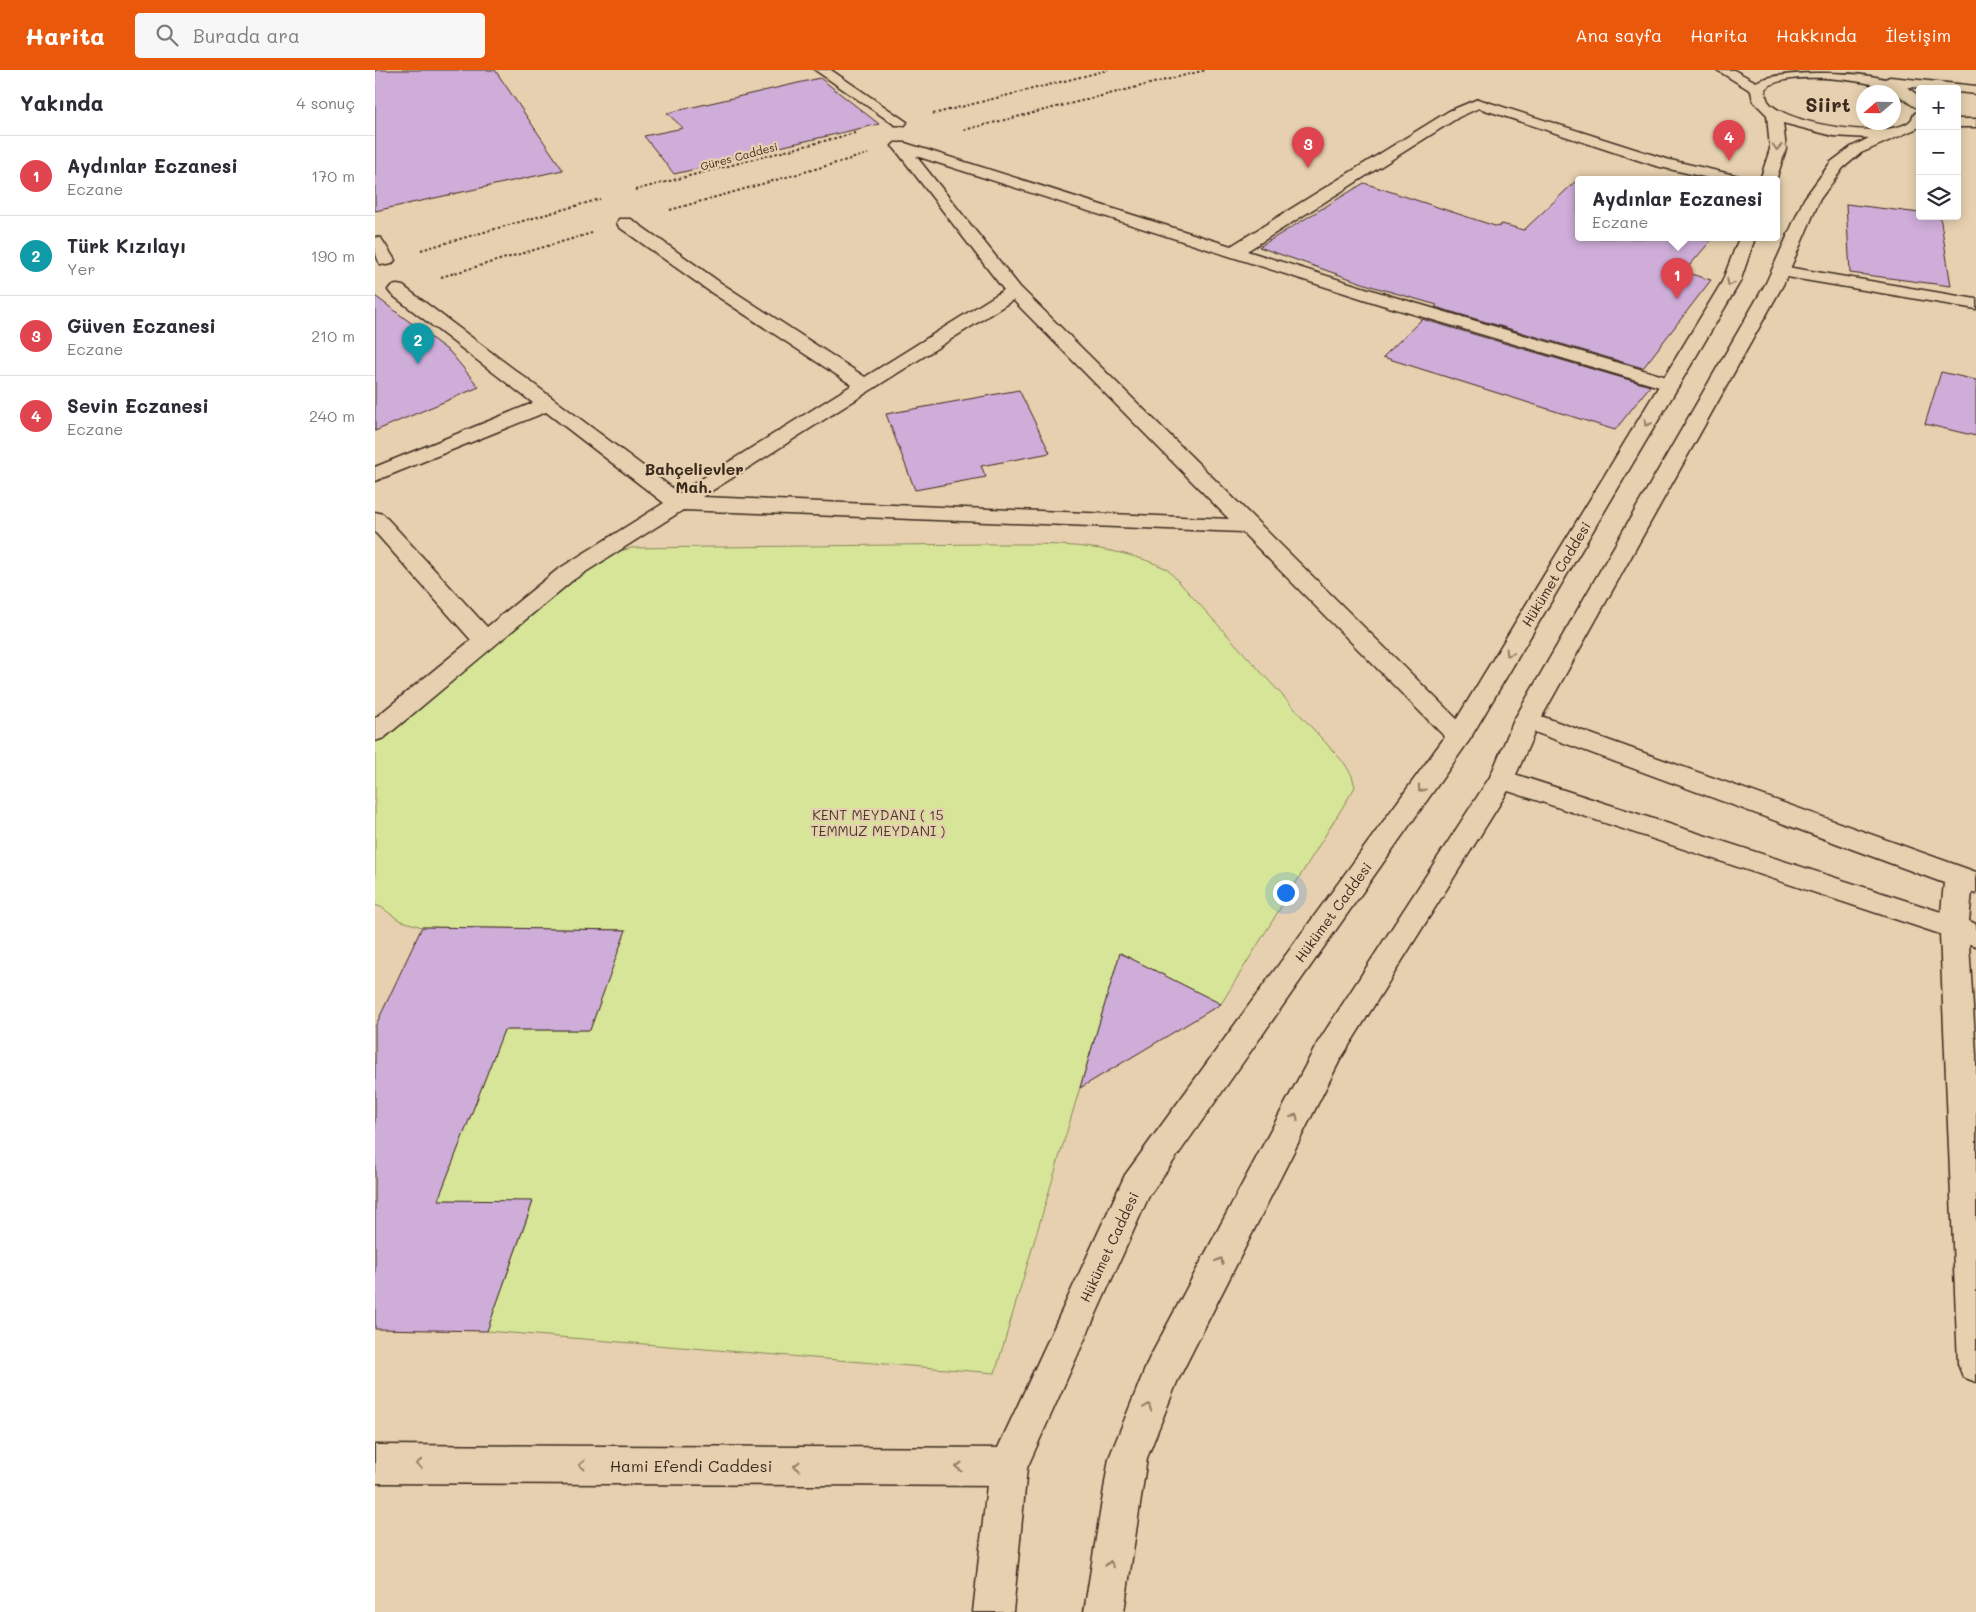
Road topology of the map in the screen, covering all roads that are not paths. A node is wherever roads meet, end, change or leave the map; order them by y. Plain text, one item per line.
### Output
1 (823, 70) edge
2 (1724, 70) edge
3 (1813, 70) edge
4 (1873, 79) junction
5 (1758, 89) junction
6 (1976, 90) edge
7 (1916, 101) edge
8 (1774, 113) junction
9 (899, 122) road end
10 (1913, 123) edge
11 (1961, 123) edge
12 (1976, 123) edge
13 (1719, 176) edge
14 (1769, 176) edge
15 (625, 223) dead end
16 (1746, 241) edge
17 (375, 242) edge
18 (1233, 252) junction
19 (385, 260) road end
20 (1781, 271) junction
21 (397, 290) dead end
22 (1014, 291) junction
23 (1976, 304) edge
24 (1670, 384) junction
25 (865, 385) junction
26 (548, 404) junction
27 (375, 475) edge
28 (679, 503) junction
29 (375, 519) edge
30 (1251, 526) junction
31 (485, 640) junction
32 (1527, 720) junction
33 (375, 732) edge
34 (1459, 736) junction
35 (1502, 779) junction
36 (1968, 880) edge
37 (1965, 932) edge
38 (1976, 1364) edge
39 (375, 1464) edge
40 (1008, 1467) junction
41 (993, 1612) edge
42 (1104, 1612) edge

1 - 9 street
2 - 5 street
3 - 4 street
3 - 5 street
4 - 6 street
4 - 7 street
5 - 8 street
8 - 10 street
8 -> 14 street
10 - 20 street
11 - 12 street
13 - 18 street
15 - 25 street
16 -> 24 street, Hükümet Caddesi
17 - 19 street
18 - 22 street
18 - 24 street
20 - 23 street
20 - 32 street
21 - 26 street
22 - 25 street
22 - 30 street
24 -> 34 street, Hükümet Caddesi
25 - 28 street
26 - 27 street
26 - 28 street
28 - 30 street
28 - 31 street
29 - 31 street
30 - 34 street
31 - 33 street
32 - 35 street
32 - 36 street
34 -> 40 street, Hükümet Caddesi
35 - 37 street
42 -> 35 street
36 - 37 street
37 - 38 street
40 -> 39 street, Hami Efendi Caddesi
40 - 41 street, Hükümet Caddesi

